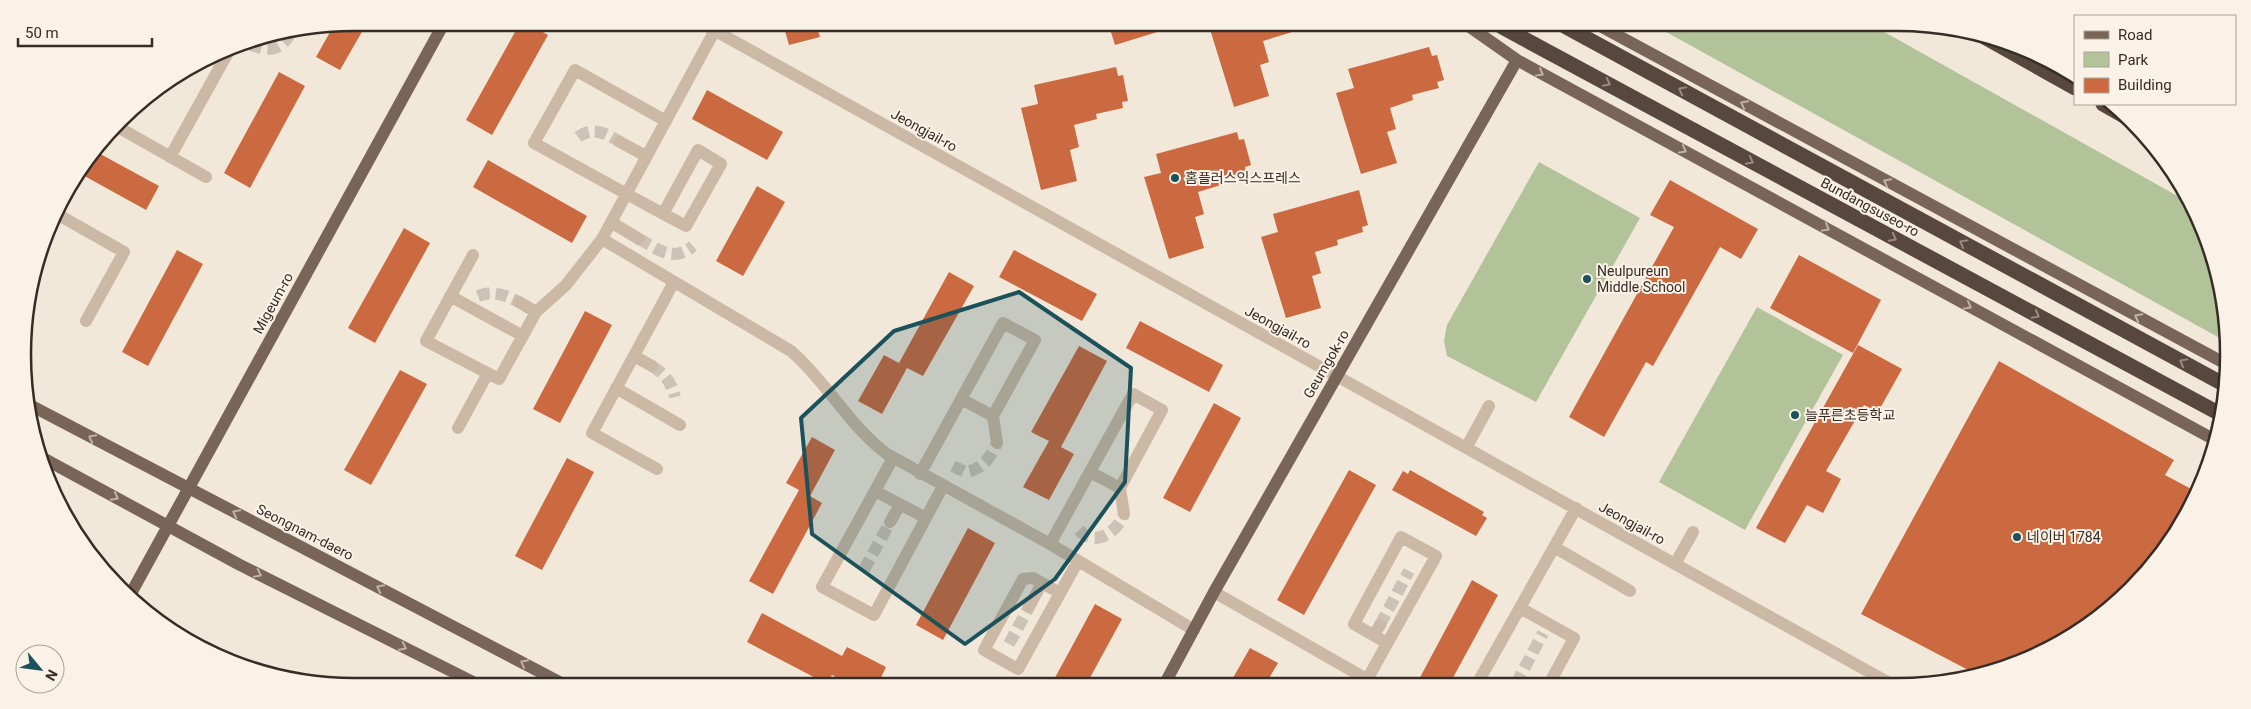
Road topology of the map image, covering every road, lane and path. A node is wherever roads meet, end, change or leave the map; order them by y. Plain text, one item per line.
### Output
1 (440, 31) edge
2 (707, 31) edge
3 (716, 31) edge
4 (1476, 31) edge
5 (1509, 31) edge
6 (1573, 31) edge
7 (1608, 31) edge
8 (2013, 53) edge
9 (224, 59) edge
10 (1517, 60) junction
11 (2074, 87) edge
12 (666, 121) junction
13 (122, 130) edge
14 (620, 142) tunnel mouth
15 (646, 156) junction
16 (170, 157) junction
17 (206, 177) dead end
18 (626, 194) junction
19 (663, 214) junction
20 (63, 217) edge
21 (611, 222) junction
22 (602, 239) junction
23 (639, 239) tunnel mouth
24 (473, 255) dead end
25 (674, 282) junction
26 (450, 296) junction
27 (519, 302) tunnel mouth
28 (536, 312) junction
29 (86, 321) dead end
30 (523, 336) junction
31 (634, 356) junction
32 (2220, 361) edge
33 (652, 366) tunnel mouth
34 (488, 373) junction
35 (1336, 377) junction
36 (2219, 381) edge
37 (616, 388) junction
38 (961, 399) junction
39 (1489, 406) dead end
40 (36, 408) edge
41 (2215, 411) edge
42 (992, 416) junction
43 (680, 424) dead end
44 (458, 428) dead end
45 (2209, 437) edge
46 (997, 444) tunnel mouth
47 (1466, 448) junction
48 (893, 458) junction
49 (49, 461) edge
50 (657, 469) dead end
51 (1090, 472) junction
52 (920, 474) junction
53 (943, 486) junction
54 (189, 488) junction
55 (1120, 488) junction
56 (875, 492) junction
57 (900, 505) junction
58 (1576, 508) junction
59 (1124, 514) dead end
60 (926, 518) junction
61 (890, 522) tunnel mouth
62 (168, 525) junction
63 (1693, 532) dead end
64 (1050, 544) junction
65 (1554, 547) junction
66 (1078, 561) junction
67 (1675, 564) junction
68 (1042, 583) junction
69 (133, 590) edge
70 (1630, 591) dead end
71 (1214, 592) junction
72 (1060, 593) junction
73 (1029, 607) tunnel mouth
74 (1520, 608) junction
75 (1194, 630) junction
76 (1387, 643) junction
77 (465, 678) edge
78 (553, 678) edge
79 (1168, 678) edge
80 (1360, 678) edge
81 (1371, 678) edge
82 (1480, 678) edge
83 (1553, 678) edge
84 (1880, 678) edge

1 - 54 main road, Migeum-ro
2 - 12 street
3 - 35 street, Jeongjail-ro
4 - 10 main road
5 -> 41 highway, Bundangsuseo-ro
36 -> 6 highway, Bundangsuseo-ro
32 -> 7 main road
8 - 11 highway
9 - 16 street
10 - 35 main road, Geumgok-ro
10 -> 45 main road
12 - 15 street
12 - 18 street
13 - 16 street
14 - 15 street
15 - 18 street
16 - 17 street
18 - 19 street
18 - 21 street
19 - 19 street
20 - 29 street
21 - 22 street
21 - 23 street
22 - 25 street
22 - 28 street
24 - 26 street
25 - 31 street
25 - 48 street
26 - 30 street
26 - 34 street
27 - 28 street
28 - 30 street
30 - 34 street
31 - 33 street
31 - 37 street
34 - 44 street
35 - 47 street, Jeongjail-ro
35 - 71 main road, Geumgok-ro
37 - 43 street
37 - 50 street
38 - 42 street
38 - 42 street
38 - 52 street
39 - 47 street
54 -> 40 main road, Seongnam-daero
42 - 46 street
47 - 58 street, Jeongjail-ro
48 - 52 street
48 - 56 street
49 -> 62 main road
51 - 55 street
51 - 55 street
51 - 64 street
52 - 53 street
53 - 60 street
53 - 64 street
54 - 62 main road, Migeum-ro
78 -> 54 main road, Seongnam-daero
55 - 59 street
56 - 57 street
56 - 60 street
57 - 60 street
57 - 61 street
58 - 65 street
58 - 67 street, Jeongjail-ro
62 - 69 main road, Migeum-ro
62 -> 77 main road
63 - 67 street
64 - 66 street
65 - 70 street
65 - 74 street
66 - 72 street
66 - 75 street
67 - 84 street, Jeongjail-ro
68 - 72 street
68 - 72 street
68 - 73 street
71 - 75 main road, Geumgok-ro
71 - 80 street
74 - 82 street
74 - 83 street
75 - 79 main road, Geumgok-ro
76 - 76 street
76 - 81 street

